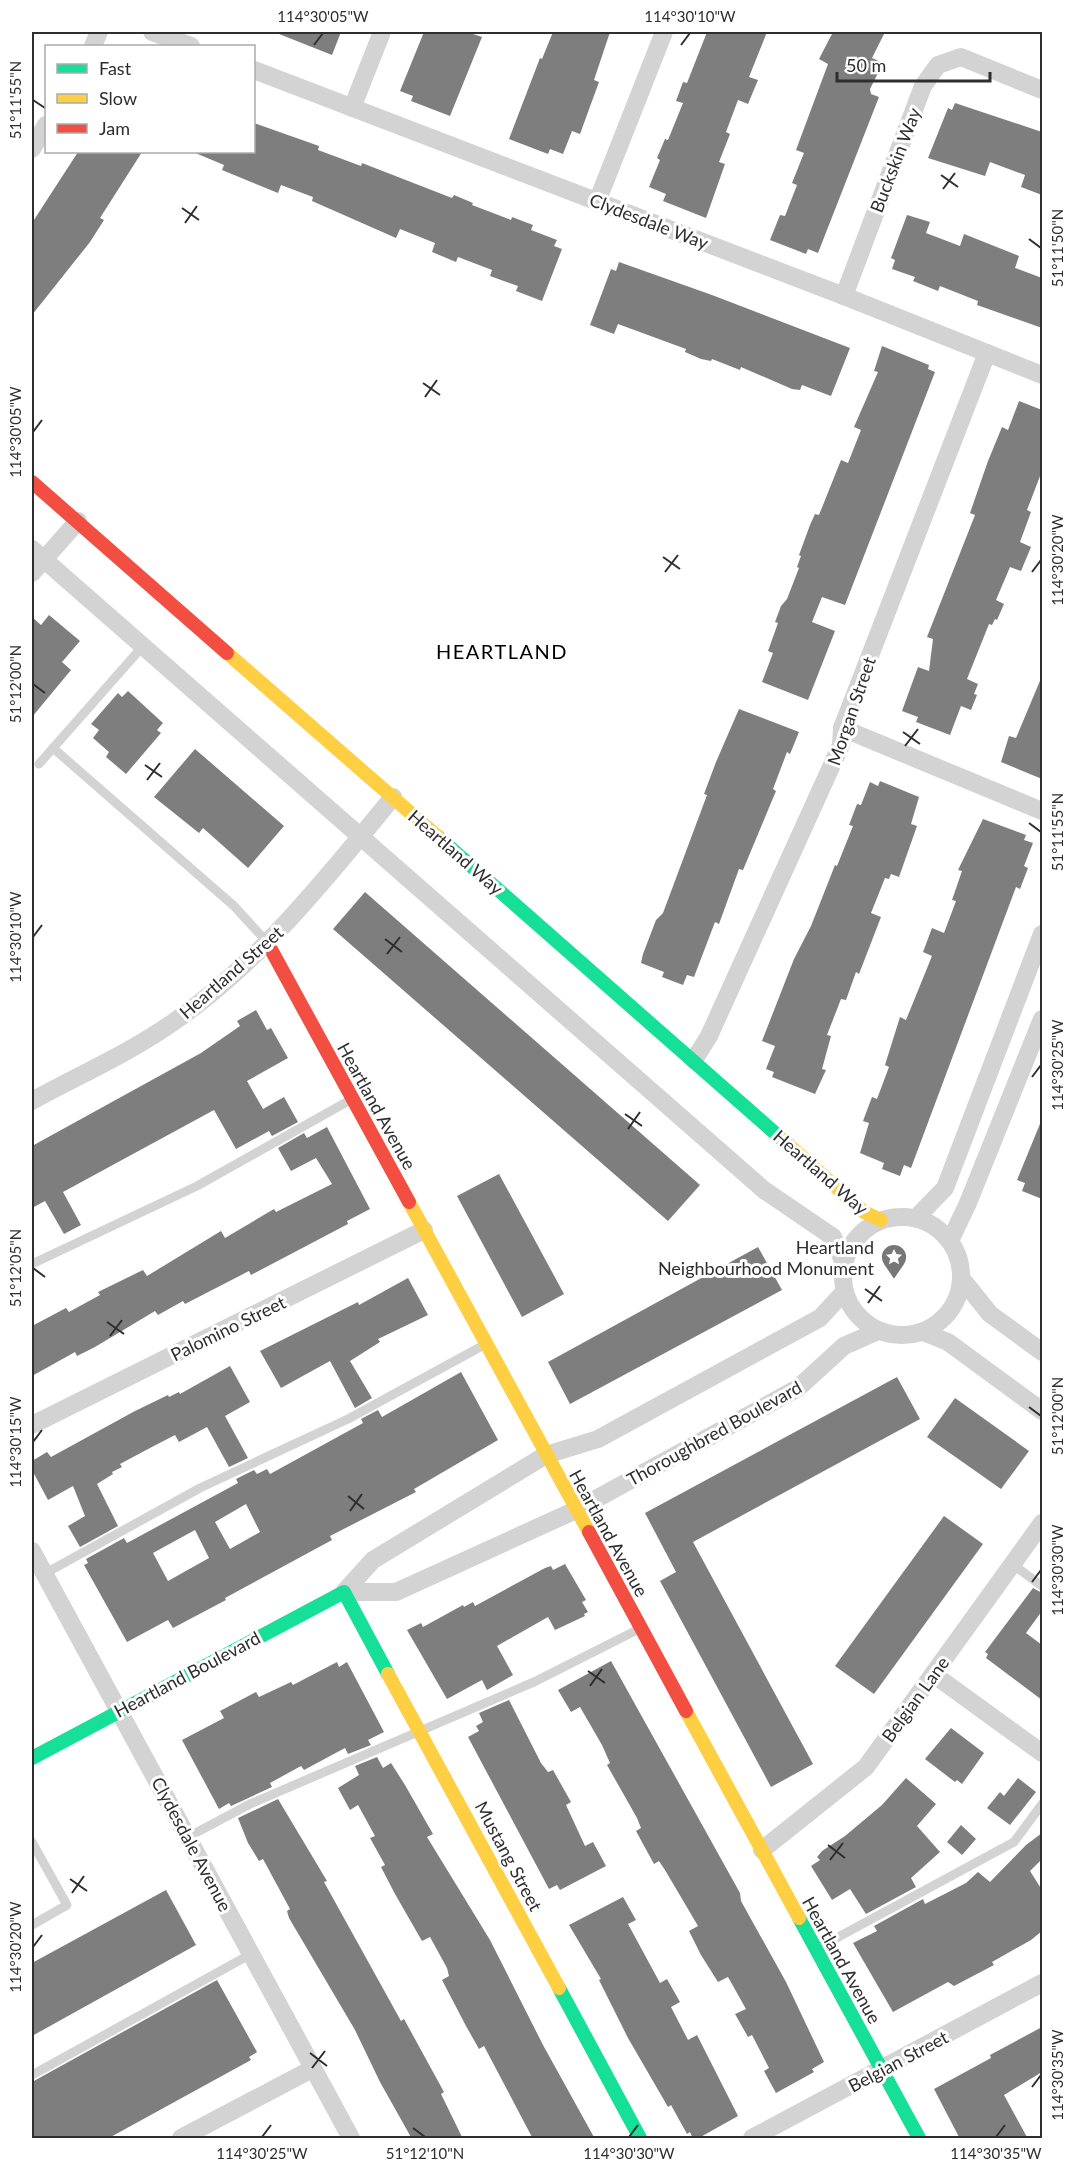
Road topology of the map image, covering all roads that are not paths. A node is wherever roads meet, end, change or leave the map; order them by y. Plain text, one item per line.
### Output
1 (152, 32) edge
2 (382, 32) edge
3 (664, 32) edge
4 (188, 45) edge
5 (255, 70) edge
6 (1042, 90) edge
7 (352, 108) junction
8 (45, 127) edge
9 (32, 149) edge
10 (597, 202) junction
11 (844, 296) junction
12 (987, 352) junction
13 (1042, 375) edge
14 (32, 482) edge
15 (78, 521) junction
16 (36, 560) edge
17 (143, 646) junction
18 (842, 728) junction
19 (53, 748) junction
20 (39, 764) dead end
21 (393, 797) junction
22 (1042, 811) edge
23 (361, 836) junction
24 (1042, 934) edge
25 (268, 944) junction
26 (1042, 1019) edge
27 (694, 1060) junction
28 (352, 1098) junction
29 (32, 1101) edge
30 (916, 1218) junction
31 (881, 1220) junction
32 (424, 1230) junction
33 (950, 1241) junction
34 (843, 1261) junction
35 (32, 1264) edge
36 (961, 1278) junction
37 (844, 1292) junction
38 (878, 1331) junction
39 (923, 1332) junction
40 (486, 1344) junction
41 (1042, 1352) edge
42 (1042, 1411) edge
43 (32, 1425) edge
44 (546, 1455) junction
45 (576, 1510) junction
46 (1042, 1522) edge
47 (32, 1551) edge
48 (1012, 1564) junction
49 (44, 1574) junction
50 (1042, 1586) edge
51 (344, 1592) junction
52 (641, 1628) junction
53 (933, 1674) junction
54 (120, 1709) junction
55 (420, 1729) junction
56 (1042, 1753) edge
57 (32, 1758) edge
58 (1042, 1804) edge
59 (188, 1837) junction
60 (32, 1842) edge
61 (762, 1850) junction
62 (32, 1925) edge
63 (815, 1949) junction
64 (251, 1954) junction
65 (1042, 1983) edge
66 (312, 2068) junction
67 (881, 2070) junction
68 (32, 2075) edge
69 (190, 2136) edge
70 (351, 2139) edge
71 (640, 2139) edge
72 (752, 2139) edge
73 (919, 2139) edge

1 - 4 street
2 - 7 street
3 - 10 street
5 - 7 street, Clydesdale Way
6 - 11 street, Buckskin Way
7 - 10 street, Clydesdale Way
8 - 9 street
10 - 11 street, Clydesdale Way
11 - 12 street, Clydesdale Way
12 - 13 street, Clydesdale Way
12 - 18 street, Morgan Street
14 - 15 street, Heartland Way
15 - 16 street
15 - 21 street, Heartland Way
16 - 17 street
17 - 19 lane
17 - 23 street
18 - 22 street
18 - 27 street, Morgan Street
19 - 20 lane
19 - 25 lane
21 - 23 street, Heartland Street
21 - 27 street, Heartland Way
23 - 25 street, Heartland Street
23 - 34 street
24 - 30 street
25 - 28 street, Heartland Avenue
25 - 29 street, Heartland Street
26 - 33 street
27 - 31 street, Heartland Way
28 - 32 street, Heartland Avenue
28 - 35 lane
30 - 31 street
30 - 33 street
31 - 34 street
32 - 40 street, Heartland Avenue
32 - 43 street, Palomino Street
33 - 36 street
34 - 37 street
36 - 39 street
36 - 41 street
37 - 38 street
37 - 44 street
38 - 39 street
38 - 45 street, Thoroughbred Boulevard
39 - 42 street
40 - 44 street, Heartland Avenue
40 - 49 lane
44 - 45 street, Heartland Avenue
44 - 51 street, Heartland Boulevard
45 - 51 street, Heartland Boulevard
45 - 52 street, Heartland Avenue
46 - 48 street, Belgian Lane
47 - 49 street, Clydesdale Avenue
48 - 50 lane
48 - 53 street, Belgian Lane
49 - 54 street, Clydesdale Avenue
51 - 54 street, Heartland Boulevard
51 - 55 street, Mustang Street
52 - 55 lane
52 - 61 street, Heartland Avenue
53 - 56 street
53 - 61 street, Belgian Lane
54 - 57 street, Heartland Boulevard
54 - 59 street, Clydesdale Avenue
55 - 59 lane
55 - 71 street, Mustang Street
58 - 63 lane
59 - 64 street, Clydesdale Avenue
60 - 62 lane
61 - 63 street, Heartland Avenue
63 - 67 street, Heartland Avenue
64 - 66 street, Clydesdale Avenue
64 - 68 lane
65 - 67 street, Belgian Street
66 - 69 street
66 - 70 street, Clydesdale Avenue
67 - 72 street, Belgian Street
67 - 73 street, Heartland Avenue

